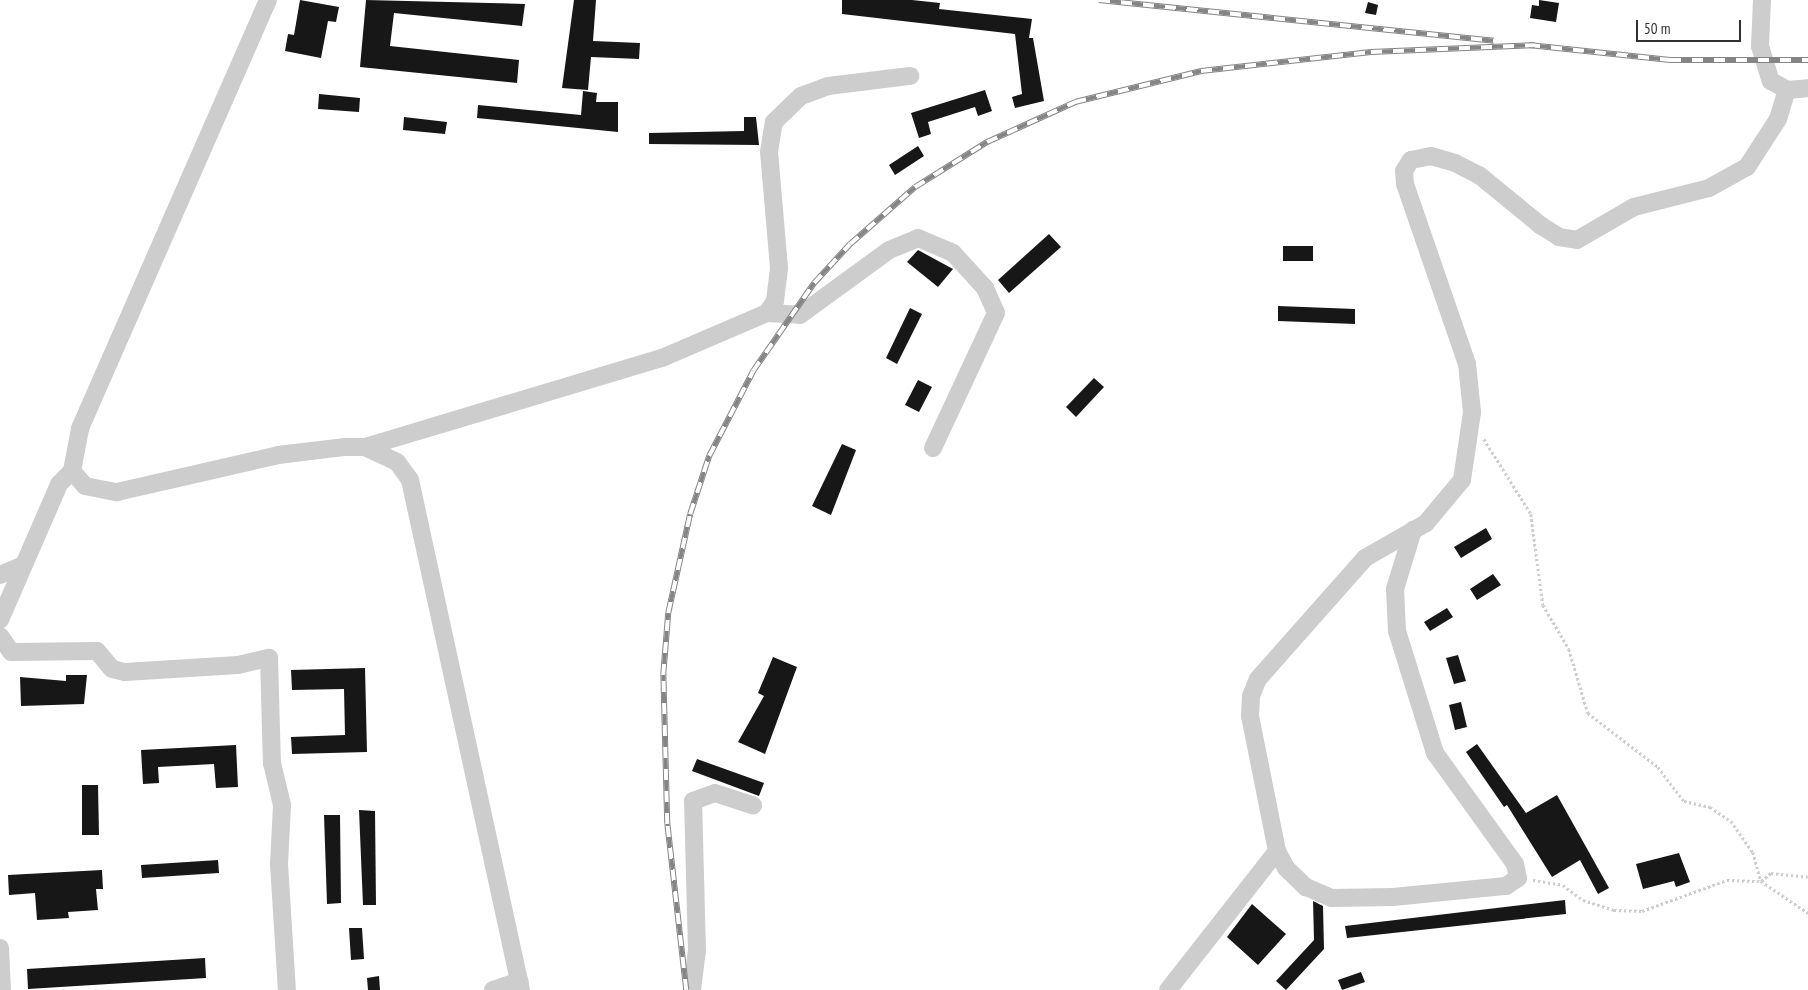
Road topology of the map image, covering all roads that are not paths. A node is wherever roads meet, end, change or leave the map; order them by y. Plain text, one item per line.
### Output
1 (268, 0) edge
2 (1762, 0) edge
3 (910, 76) dead end
4 (1808, 88) edge
5 (1788, 90) junction
6 (767, 313) junction
7 (364, 447) junction
8 (932, 448) dead end
9 (72, 471) junction
10 (1413, 530) junction
11 (21, 566) junction
12 (0, 575) edge
13 (0, 620) edge
14 (0, 636) edge
15 (753, 805) dead end
16 (1277, 851) junction
17 (0, 948) edge
18 (520, 986) edge
19 (2, 990) edge
20 (287, 990) edge
21 (493, 990) edge
22 (692, 990) edge
23 (1168, 990) edge

1 - 9 street
2 - 5 street
3 - 6 street
4 - 5 street
5 - 10 street
6 - 7 street
6 - 8 street
7 - 9 street
7 - 18 street
9 - 11 street
10 - 16 street
10 - 16 street
11 - 12 street
11 - 13 street
14 - 20 street
15 - 22 street
16 - 23 street
17 - 19 street
18 - 21 street

